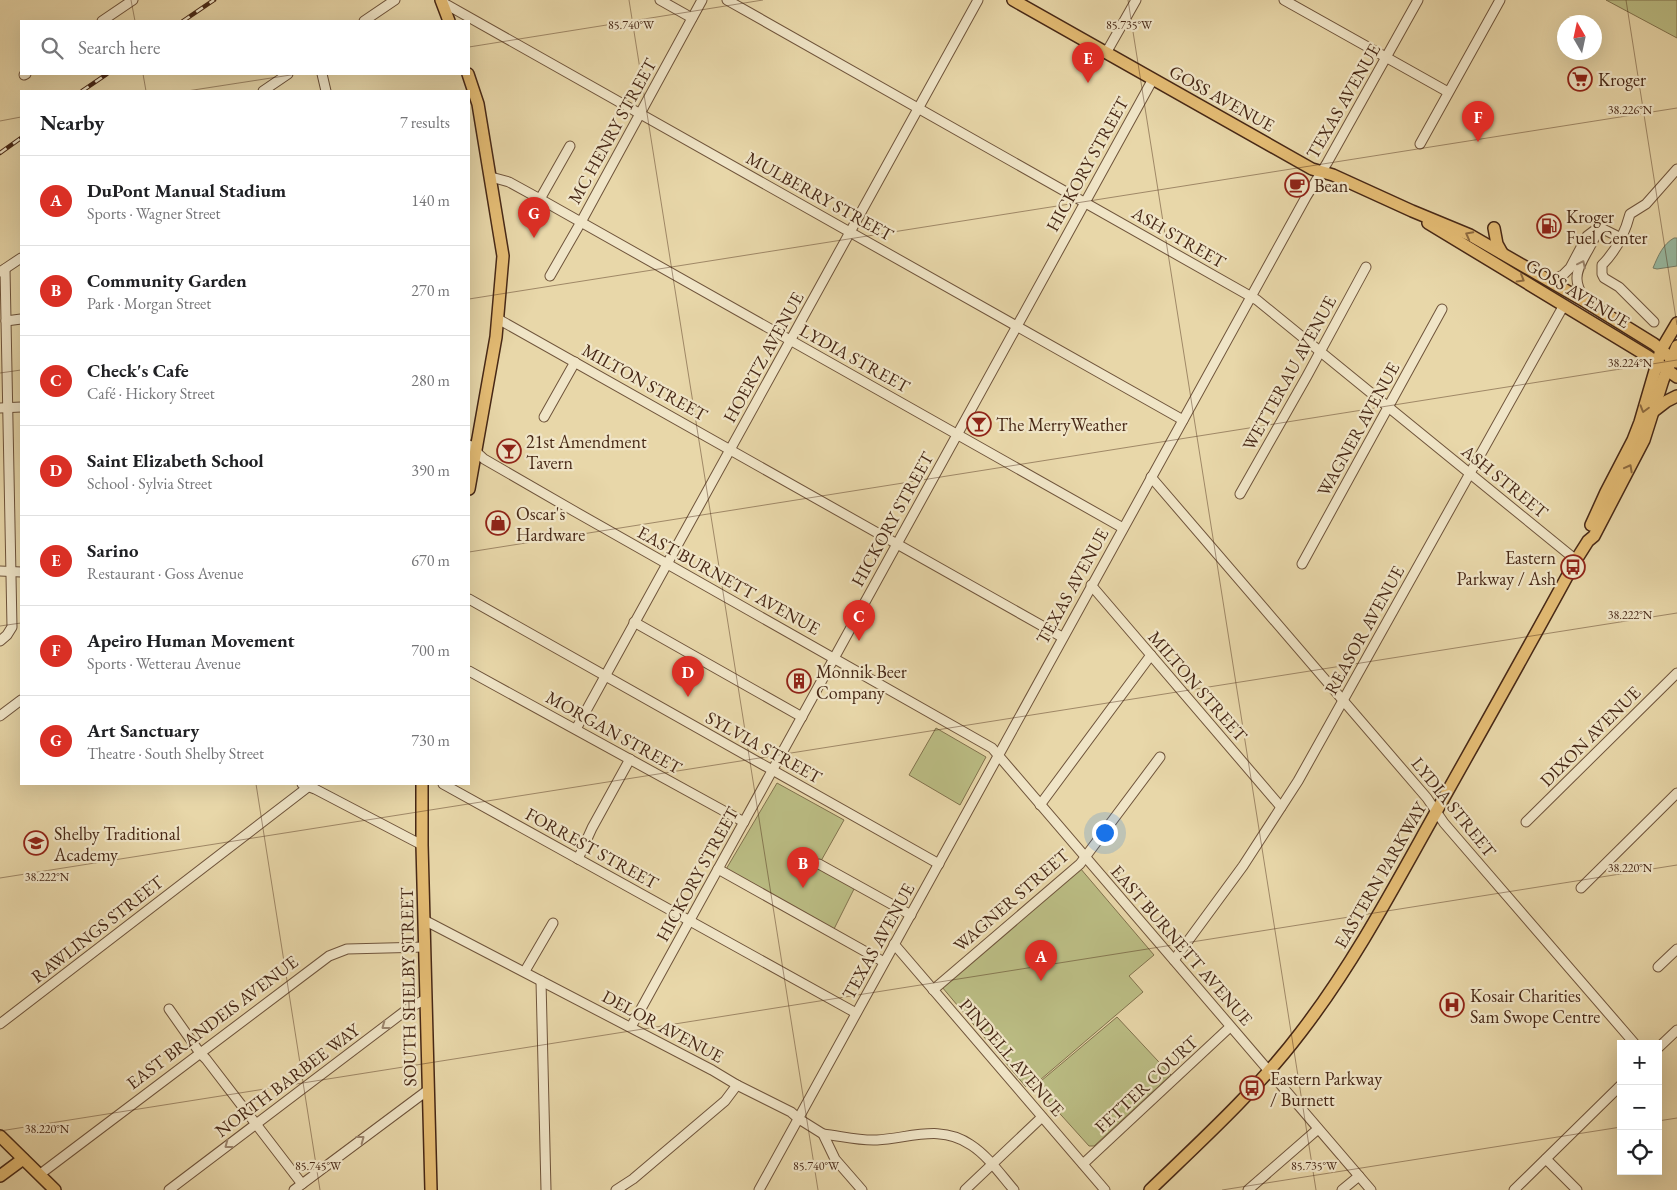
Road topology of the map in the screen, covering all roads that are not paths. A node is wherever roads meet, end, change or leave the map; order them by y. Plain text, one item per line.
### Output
1 (133, 0) edge
2 (395, 0) edge
3 (660, 0) edge
4 (702, 0) edge
5 (727, 0) edge
6 (978, 0) edge
7 (1013, 0) edge
8 (1136, 0) edge
9 (1284, 0) edge
10 (1418, 0) edge
11 (1500, 0) edge
12 (442, 1) edge
13 (692, 18) junction
14 (103, 20) edge
15 (365, 20) edge
16 (449, 20) edge
17 (1106, 53) junction
18 (1386, 58) junction
19 (286, 75) edge
20 (322, 75) edge
21 (468, 75) edge
22 (1153, 79) junction
23 (264, 90) edge
24 (326, 90) edge
25 (1448, 92) junction
26 (918, 108) junction
27 (640, 113) junction
28 (1420, 144) dead end
29 (570, 146) dead end
30 (1677, 169) edge
31 (1322, 171) junction
32 (491, 177) junction
33 (540, 199) junction
34 (1085, 203) junction
35 (1420, 215) junction
36 (581, 222) junction
37 (1599, 227) junction
38 (1494, 228) dead end
39 (850, 232) junction
40 (1620, 238) junction
41 (1502, 253) junction
42 (20, 259) edge
43 (1366, 267) dead end
44 (2, 271) edge
45 (550, 276) dead end
46 (1550, 281) junction
47 (1251, 297) junction
48 (1586, 302) junction
49 (1564, 305) junction
50 (1442, 309) dead end
51 (20, 319) edge
52 (498, 319) junction
53 (6, 321) junction
54 (1654, 322) dead end
55 (1677, 323) edge
56 (1017, 326) junction
57 (790, 341) junction
58 (1677, 346) edge
59 (1661, 350) junction
60 (1320, 351) junction
61 (575, 362) junction
62 (1656, 362) junction
63 (1672, 363) edge
64 (1677, 377) edge
65 (1677, 396) edge
66 (4, 407) edge
67 (20, 407) edge
68 (1388, 407) junction
69 (1654, 411) junction
70 (544, 417) dead end
71 (1183, 420) junction
72 (957, 435) junction
73 (472, 448) edge
74 (730, 449) junction
75 (1470, 474) junction
76 (470, 475) edge
77 (1151, 478) junction
78 (1240, 494) dead end
79 (1123, 528) junction
80 (1588, 540) junction
81 (897, 543) junction
82 (1576, 560) junction
83 (667, 563) junction
84 (1302, 564) dead end
85 (0, 571) edge
86 (16, 571) edge
87 (1091, 585) junction
88 (470, 600) edge
89 (634, 622) junction
90 (1062, 637) junction
91 (0, 641) edge
92 (1151, 655) junction
93 (834, 658) junction
94 (470, 671) edge
95 (1677, 673) edge
96 (605, 676) junction
97 (1343, 700) junction
98 (20, 701) edge
99 (0, 716) edge
100 (802, 717) junction
101 (576, 729) junction
102 (998, 756) junction
103 (1160, 757) dead end
104 (630, 759) junction
105 (772, 770) junction
106 (305, 785) edge
107 (422, 785) edge
108 (445, 785) edge
109 (1677, 793) edge
110 (1040, 805) junction
111 (1281, 807) junction
112 (1437, 811) junction
113 (744, 822) junction
114 (1526, 822) dead end
115 (422, 845) junction
116 (1084, 856) junction
117 (578, 859) junction
118 (819, 864) dead end
119 (939, 864) junction
120 (718, 869) junction
121 (1581, 888) dead end
122 (911, 915) junction
123 (424, 920) junction
124 (690, 920) junction
125 (553, 924) dead end
126 (894, 944) junction
127 (424, 947) junction
128 (1677, 948) edge
129 (1174, 960) junction
130 (884, 962) junction
131 (1658, 967) dead end
132 (525, 971) junction
133 (541, 980) junction
134 (933, 990) junction
135 (426, 999) junction
136 (169, 1009) dead end
137 (856, 1013) junction
138 (0, 1024) edge
139 (631, 1027) junction
140 (1230, 1027) junction
141 (1677, 1030) edge
142 (1632, 1040) edge
143 (1662, 1044) edge
144 (200, 1052) junction
145 (1268, 1071) junction
146 (737, 1085) junction
147 (1617, 1089) edge
148 (428, 1090) junction
149 (1042, 1117) junction
150 (799, 1119) junction
151 (256, 1124) junction
152 (1318, 1129) junction
153 (823, 1134) junction
154 (0, 1136) edge
155 (1546, 1159) junction
156 (23, 1160) junction
157 (1083, 1164) junction
158 (992, 1165) junction
159 (39, 1175) junction
160 (0, 1176) edge
161 (1359, 1176) junction
162 (298, 1187) edge
163 (55, 1190) edge
164 (169, 1190) edge
165 (431, 1190) edge
166 (546, 1190) edge
167 (616, 1190) edge
168 (759, 1190) edge
169 (862, 1190) edge
170 (966, 1190) edge
171 (1014, 1190) edge
172 (1105, 1190) edge
173 (1150, 1190) edge
174 (1248, 1190) edge
175 (1342, 1190) edge
176 (1371, 1190) edge
177 (1514, 1190) edge
178 (1576, 1190) edge

1 - 14 street
2 - 15 street
3 - 13 street
4 - 13 street, MC HENRY STREET
5 - 26 street, ASH STREET
6 - 26 street, HOERTZ AVENUE
7 - 17 main road, GOSS AVENUE
8 - 17 street
9 - 18 street
10 - 18 street, TEXAS AVENUE
11 - 25 street
12 - 16 main road
12 - 27 street, MULBERRY STREET
13 - 27 street, MC HENRY STREET
17 - 22 main road, GOSS AVENUE
18 - 25 street
18 - 31 street, TEXAS AVENUE
19 - 23 street
20 - 24 street
21 - 32 main road
22 - 31 main road, GOSS AVENUE
22 - 34 street, HICKORY STREET
25 - 28 street
26 - 34 street, ASH STREET
26 - 39 street, HOERTZ AVENUE
27 - 36 street, MC HENRY STREET
27 - 39 street, MULBERRY STREET
29 - 33 street
30 - 40 street
31 - 35 main road, GOSS AVENUE
31 - 47 street, TEXAS AVENUE
32 - 33 street, LYDIA STREET
32 - 52 main road
33 - 36 street, LYDIA STREET
34 - 47 street, ASH STREET
34 - 56 street, HICKORY STREET
41 -> 35 main road, GOSS AVENUE
35 -> 49 main road, GOSS AVENUE
36 - 45 street, MC HENRY STREET
36 - 57 street, LYDIA STREET
37 - 40 street
37 - 46 street
48 -> 37 street
38 - 41 main road
39 - 56 street, MULBERRY STREET
39 - 57 street, HOERTZ AVENUE
40 - 54 street
41 - 46 main road, GOSS AVENUE
42 - 44 street
43 - 60 street, WETTERAU AVENUE
44 - 53 street
46 - 48 main road, GOSS AVENUE
47 - 60 street, ASH STREET
47 - 71 street, TEXAS AVENUE
48 - 59 main road, GOSS AVENUE
49 - 62 main road, GOSS AVENUE
49 - 75 street, REASOR AVENUE
50 - 68 street, WAGNER AVENUE
51 - 53 street
52 - 61 street, MILTON STREET
52 - 73 main road
53 - 66 street
55 - 59 main road, EASTERN PARKWAY
56 - 71 street, MULBERRY STREET
56 - 72 street, HICKORY STREET
57 - 72 street, LYDIA STREET
57 - 74 street, HOERTZ AVENUE
58 - 63 main road, EASTERN PARKWAY
59 - 62 main road, EASTERN PARKWAY
59 - 63 main road, GOSS AVENUE
60 - 68 street, ASH STREET
60 - 78 street, WETTERAU AVENUE
61 - 70 street
61 - 74 street, MILTON STREET
62 - 63 main road, GOSS AVENUE
62 -> 80 main road, EASTERN PARKWAY
63 - 64 main road
63 - 69 main road, EASTERN PARKWAY
65 - 69 main road
66 - 67 street
66 - 86 street
68 - 75 street, ASH STREET
68 - 84 street, WAGNER AVENUE
80 -> 69 main road, EASTERN PARKWAY
71 - 77 street, TEXAS AVENUE
72 - 79 street, LYDIA STREET
72 - 81 street, HICKORY STREET
73 - 76 main road
73 - 83 street, EAST BURNETT AVENUE
74 - 81 street, MILTON STREET
74 - 83 street, HOERTZ AVENUE
75 - 82 street, ASH STREET
75 - 97 street, REASOR AVENUE
77 - 79 street, TEXAS AVENUE
77 - 97 street, LYDIA STREET
79 - 87 street, TEXAS AVENUE
80 - 82 main road, EASTERN PARKWAY
81 - 90 street, MILTON STREET
81 - 93 street, HICKORY STREET
82 - 112 main road, EASTERN PARKWAY
83 - 89 street, HOERTZ AVENUE
83 - 93 street, EAST BURNETT AVENUE
85 - 86 street
86 - 91 street
87 - 90 street, TEXAS AVENUE
87 - 92 street, MILTON STREET
88 - 96 street, SYLVIA STREET
89 - 96 street, HOERTZ AVENUE
89 - 100 street
90 - 102 street, TEXAS AVENUE
92 - 110 street
92 - 111 street, MILTON STREET
93 - 100 street, HICKORY STREET
93 - 102 street, EAST BURNETT AVENUE
94 - 101 street, MORGAN STREET
95 - 114 street, DIXON AVENUE
96 - 101 street, HOERTZ AVENUE
96 - 105 street, SYLVIA STREET
97 - 111 street, REASOR AVENUE
97 - 112 street, LYDIA STREET
98 - 99 street
100 - 105 street, HICKORY STREET
101 - 104 street, MORGAN STREET
102 - 110 street, EAST BURNETT AVENUE
102 - 119 street, TEXAS AVENUE
103 - 116 street, WAGNER STREET
104 - 113 street, MORGAN STREET
104 - 117 street
105 - 113 street, HICKORY STREET
105 - 119 street, SYLVIA STREET
106 - 115 street
106 - 138 street, RAWLINGS STREET
107 - 115 main road, SOUTH SHELBY STREET
108 - 117 street, FORREST STREET
109 - 121 street
110 - 116 street, EAST BURNETT AVENUE
111 - 129 street, REASOR AVENUE
112 - 142 street, LYDIA STREET
112 - 145 main road, EASTERN PARKWAY
113 - 120 street, HICKORY STREET
115 - 123 main road, SOUTH SHELBY STREET
116 - 129 street, EAST BURNETT AVENUE
116 - 134 street, WAGNER STREET
117 - 124 street, FORREST STREET
118 - 122 street
119 - 122 street, TEXAS AVENUE
120 - 124 street, HICKORY STREET
120 - 130 street
122 - 126 street, TEXAS AVENUE
123 - 127 main road, SOUTH SHELBY STREET
123 - 132 street, DELOR AVENUE
124 - 137 street, FORREST STREET
124 - 139 street, HICKORY STREET
125 - 132 street
126 - 130 street, TEXAS AVENUE
126 - 134 street, PINDELL AVENUE
127 - 135 main road, SOUTH SHELBY STREET
127 - 144 street, EAST BRANDEIS AVENUE
128 - 131 street
129 - 140 street, EAST BURNETT AVENUE
130 - 137 street, TEXAS AVENUE
132 - 133 street, DELOR AVENUE
133 - 139 street, DELOR AVENUE
133 - 166 street
134 - 149 street, PINDELL AVENUE
135 - 148 main road, SOUTH SHELBY STREET
135 -> 151 street, NORTH BARBEE WAY
136 - 144 street
137 - 150 street, TEXAS AVENUE
139 - 146 street, DELOR AVENUE
140 - 145 street, EAST BURNETT AVENUE
140 - 157 street, FETTER COURT
141 - 143 street
144 - 151 street
144 - 159 street, EAST BRANDEIS AVENUE
145 - 152 street, EAST BURNETT AVENUE
145 - 173 main road, EASTERN PARKWAY
146 - 150 street, DELOR AVENUE
146 - 167 street
147 - 155 street
162 -> 148 street
148 - 165 main road, SOUTH SHELBY STREET
149 - 157 street, PINDELL AVENUE
149 - 158 street
150 - 153 street, DELOR AVENUE
150 - 168 street, TEXAS AVENUE
151 - 162 street
151 -> 164 street, NORTH BARBEE WAY
152 - 161 street, EAST BURNETT AVENUE
152 - 174 street
153 - 158 street
153 - 169 street
154 - 156 main road
155 - 177 street
155 - 178 street
156 - 159 main road
156 - 160 main road
157 - 172 street, PINDELL AVENUE
158 - 170 street
158 - 171 street
159 - 163 main road
161 - 175 street
161 - 176 street, EAST BURNETT AVENUE

